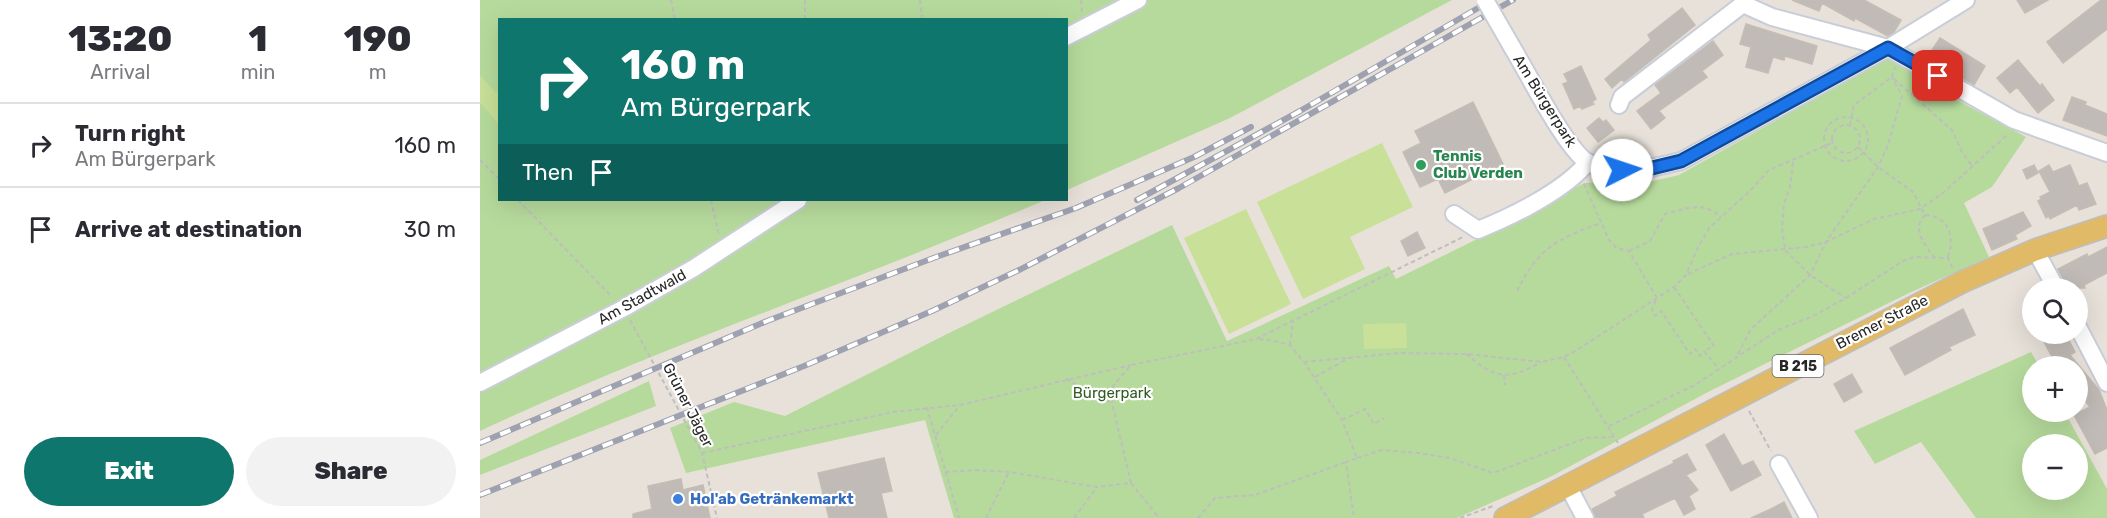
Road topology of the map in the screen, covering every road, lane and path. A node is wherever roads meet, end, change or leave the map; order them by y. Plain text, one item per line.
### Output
1 (671, 0) edge
2 (805, 0) edge
3 (920, 0) edge
4 (1138, 0) edge
5 (1485, 0) edge
6 (1966, 0) edge
7 (675, 18) edge
8 (805, 18) edge
9 (922, 18) edge
10 (1068, 36) edge
11 (1894, 51) junction
12 (1892, 77) junction
13 (1619, 105) dead end
14 (1851, 117) junction
15 (2014, 120) junction
16 (1850, 125) junction
17 (1833, 143) junction
18 (1825, 146) junction
19 (1858, 147) junction
20 (1864, 153) junction
21 (2107, 153) edge
22 (480, 160) edge
23 (1793, 160) junction
24 (1972, 166) junction
25 (1878, 167) junction
26 (1583, 168) junction
27 (498, 178) edge
28 (519, 201) edge
29 (711, 201) edge
30 (797, 201) edge
31 (1920, 209) junction
32 (1454, 214) dead end
33 (1925, 215) junction
34 (1721, 217) junction
35 (1601, 223) junction
36 (2107, 226) edge
37 (1478, 230) junction
38 (1826, 242) junction
39 (1785, 250) junction
40 (2035, 250) junction
41 (722, 251) junction
42 (1629, 251) junction
43 (1934, 257) junction
44 (1948, 258) junction
45 (1953, 269) dead end
46 (1686, 275) junction
47 (1810, 275) junction
48 (2050, 278) edge
49 (1674, 287) junction
50 (1517, 291) dead end
51 (1657, 298) junction
52 (1846, 298) junction
53 (624, 308) junction
54 (1293, 321) junction
55 (1256, 339) junction
56 (2087, 344) edge
57 (1290, 345) junction
58 (1704, 351) junction
59 (1466, 354) junction
60 (1737, 356) junction
61 (1352, 357) junction
62 (1564, 357) junction
63 (1304, 362) junction
64 (1542, 362) junction
65 (1131, 365) junction
66 (1719, 369) junction
67 (1504, 375) junction
68 (1315, 377) junction
69 (1066, 379) junction
70 (480, 383) edge
71 (2107, 383) edge
72 (1505, 385) dead end
73 (1112, 404) junction
74 (960, 405) junction
75 (927, 407) junction
76 (1748, 409) dead end
77 (1384, 418) dead end
78 (1342, 420) junction
79 (1609, 426) junction
80 (935, 436) junction
81 (1615, 437) junction
82 (1618, 443) dead end
83 (702, 453) junction
84 (1357, 458) junction
85 (1346, 462) junction
86 (1779, 464) joint
87 (945, 472) junction
88 (1009, 472) junction
89 (1131, 483) junction
90 (1568, 486) junction
91 (1097, 487) junction
92 (717, 518) edge
93 (959, 518) edge
94 (986, 518) edge
95 (1074, 518) edge
96 (1160, 518) edge
97 (1198, 518) edge
98 (1354, 518) edge
99 (1505, 518) edge
100 (1586, 518) edge
101 (1809, 518) edge

1 - 7 path
2 - 8 path
3 - 9 path
4 - 10 street
5 - 26 street, Am Bürgerpark, bridge
6 - 11 street, Am Bürgerpark
11 - 12 path
11 - 13 street
11 - 15 street
11 - 26 street, Am Bürgerpark
12 - 14 path
12 - 24 path
12 - 25 path
14 - 16 path
14 - 18 path
14 - 20 path
15 - 21 street
15 - 24 path
16 - 17 path
16 - 19 path
17 - 18 path
17 - 19 path
18 - 20 path
18 - 23 path
19 - 20 path
20 - 25 path
22 - 27 path
23 - 34 path
23 - 39 path
24 - 31 path
25 - 31 path
25 - 38 path
26 - 35 path
26 - 37 street
28 - 53 path, Grüner Jäger
29 - 41 path
30 - 41 street, Am Stadtwald
31 - 33 path
31 - 38 path
32 - 37 street
33 - 43 path
33 - 44 path
34 - 42 path
34 - 46 path
35 - 42 path
35 - 50 path
36 - 40 main road, Bremer Straße / B 215
37 - 54 path
38 - 39 path
38 - 47 path
39 - 46 path
39 - 47 path
40 - 48 street
40 - 90 main road, Bremer Straße / B 215
41 - 53 street, Am Stadtwald
42 - 51 path
43 - 44 path
43 - 52 path
44 - 45 path
46 - 49 path
47 - 52 path
47 - 60 path
49 - 51 path
49 - 58 path
51 - 58 path
51 - 62 path
52 - 60 path
53 - 70 street, Am Stadtwald
53 - 83 path, Grüner Jäger
54 - 55 path
54 - 57 path
55 - 57 path
55 - 65 path
56 - 71 street
57 - 63 path
58 - 66 path
59 - 61 path
59 - 64 path
59 - 67 path
60 - 66 path
61 - 63 path
61 - 68 path
62 - 64 path
62 - 79 path
63 - 68 path
64 - 67 path
65 - 69 path
65 - 73 path
66 - 79 path
67 - 72 path
68 - 78 path
69 - 73 path
69 - 74 path
73 - 89 path
74 - 75 path
74 - 80 path
75 - 80 path
75 - 83 path
76 - 86 path
77 - 78 path
78 - 84 path
79 - 81 path
80 - 87 path
81 - 82 path
81 - 84 path
83 - 92 path, Grüner Jäger
84 - 85 path
85 - 97 path
85 - 98 path
86 - 101 street
87 - 88 path
87 - 93 path
88 - 91 path
88 - 94 path
89 - 91 path
89 - 96 path
90 - 99 main road, Bremer Straße / B 215
90 - 100 street
91 - 95 path

